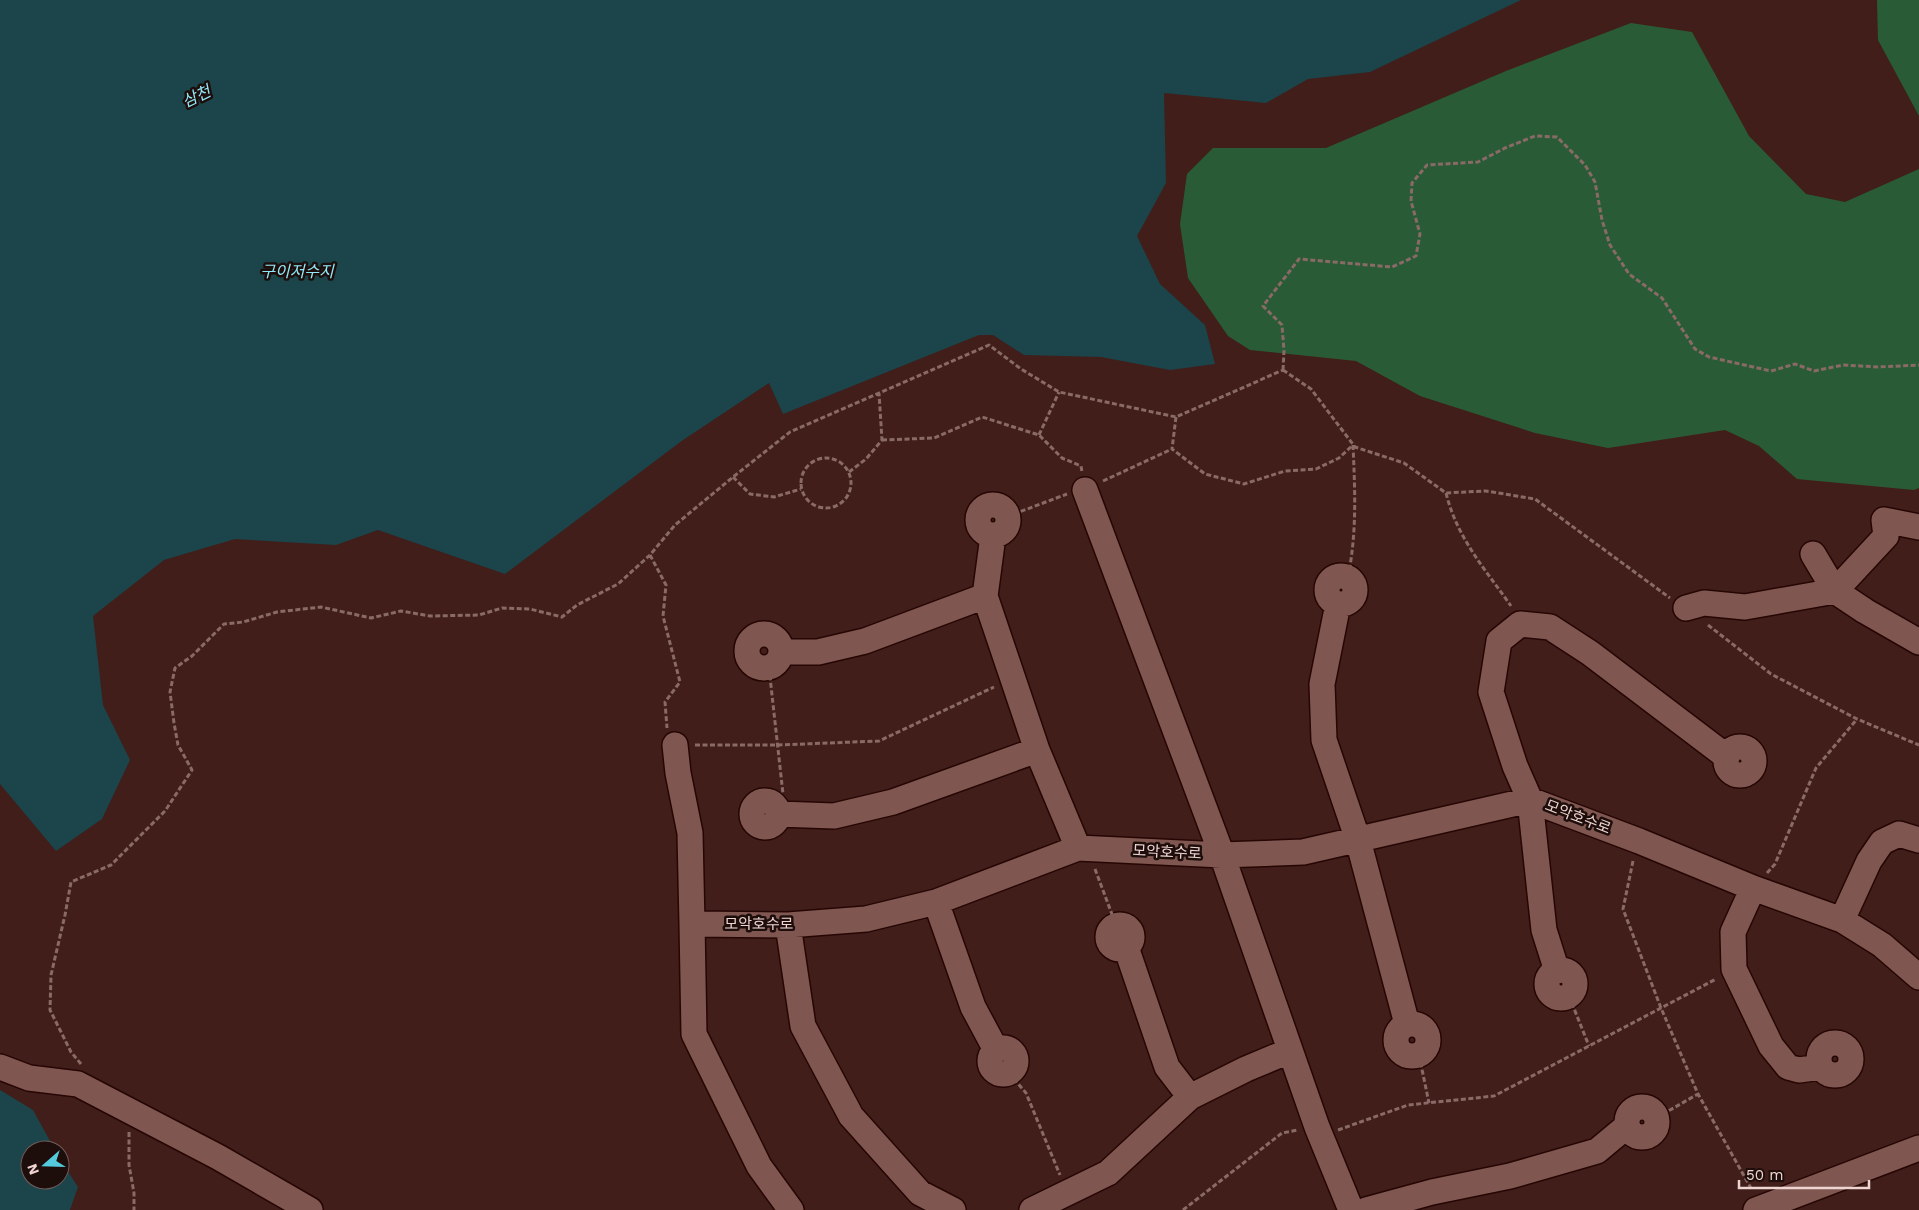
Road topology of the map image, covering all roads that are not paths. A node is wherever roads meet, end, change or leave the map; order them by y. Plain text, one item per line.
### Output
1 (1085, 490) road end
2 (1919, 527) edge
3 (1001, 528) road end
4 (1813, 554) dead end
5 (1348, 577) road end
6 (1835, 591) junction
7 (985, 596) junction
8 (1686, 608) road end
9 (1919, 642) edge
10 (775, 660) road end
11 (675, 745) road end
12 (1037, 750) junction
13 (1727, 757) dead end
14 (1530, 800) junction
15 (782, 814) road end
16 (1358, 840) junction
17 (1919, 840) edge
18 (1086, 848) junction
19 (1222, 855) junction
20 (1753, 888) junction
21 (936, 902) junction
22 (1842, 920) junction
23 (692, 924) junction
24 (788, 925) junction
25 (1116, 925) road end
26 (1919, 977) edge
27 (1569, 996) road end
28 (1290, 1051) junction
29 (1419, 1055) road end
30 (0, 1067) edge
31 (1821, 1067) dead end
32 (1008, 1073) road end
33 (1190, 1097) junction
34 (1656, 1118) road end
35 (1919, 1148) edge
36 (1759, 1209) edge
37 (310, 1210) edge
38 (791, 1210) edge
39 (953, 1210) edge
40 (1032, 1210) edge
41 (1351, 1210) edge
42 (1366, 1210) edge

1 - 19 street
2 - 6 street
3 - 7 street
4 - 6 street
5 - 16 street
6 - 8 street
6 - 9 street
7 - 10 street
7 - 12 street
11 - 23 street
12 - 15 street
12 - 18 street
13 - 14 street
14 - 16 street, 모악호수로
14 - 20 street, 모악호수로
14 - 27 street
16 - 19 street, 모악호수로
16 - 29 street
17 - 22 street
18 - 19 street, 모악호수로
18 - 21 street, 모악호수로
19 - 28 street
20 - 22 street, 모악호수로
20 - 31 street
21 - 24 street, 모악호수로
21 - 32 street
22 - 26 street, 모악호수로
23 - 24 street, 모악호수로
23 - 38 street
24 - 39 street
25 - 33 street
28 - 33 street
28 - 41 street
30 - 37 street
33 - 40 street
34 - 42 street
35 - 36 street

